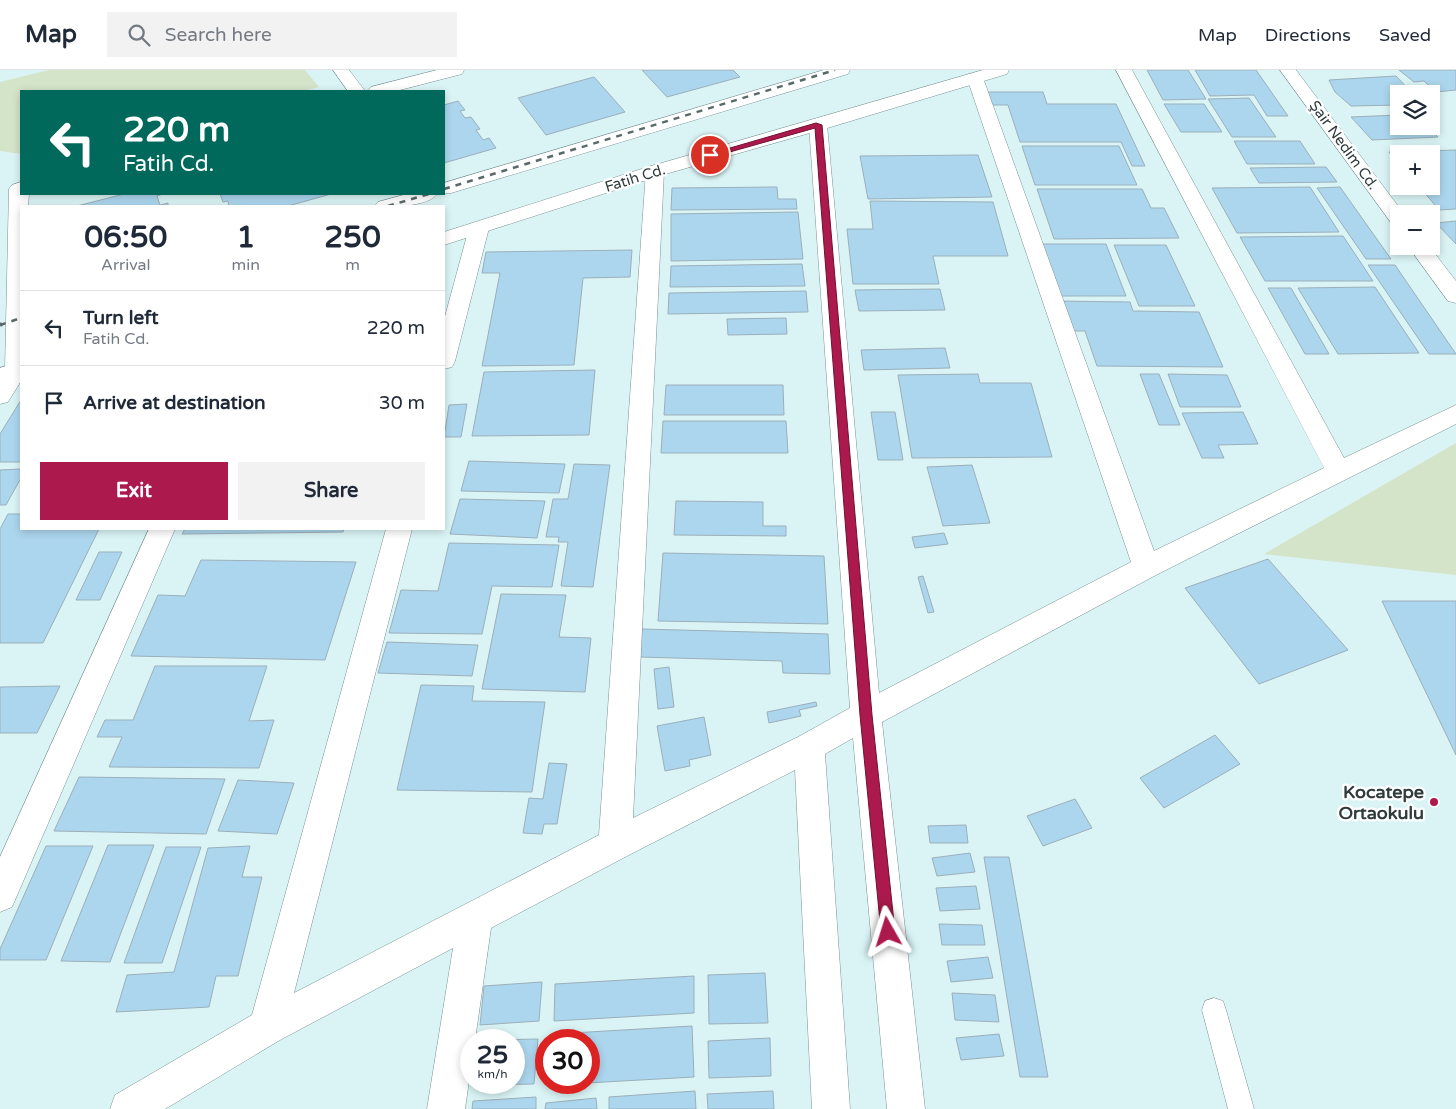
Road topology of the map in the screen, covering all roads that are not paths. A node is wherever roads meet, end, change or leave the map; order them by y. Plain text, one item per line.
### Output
1 (341, 70) edge
2 (456, 70) edge
3 (842, 70) edge
4 (1001, 70) edge
5 (1124, 70) edge
6 (1288, 70) edge
7 (975, 78) junction
8 (355, 90) edge
9 (381, 90) edge
10 (818, 125) junction
11 (655, 171) junction
12 (13, 186) edge
13 (445, 189) edge
14 (424, 195) edge
15 (388, 205) edge
16 (1390, 208) edge
17 (479, 228) junction
18 (445, 239) edge
19 (1425, 255) edge
20 (1456, 296) edge
21 (19, 315) edge
22 (445, 358) edge
23 (13, 372) edge
24 (0, 396) edge
25 (1456, 414) edge
26 (1339, 472) junction
27 (162, 530) edge
28 (399, 530) edge
29 (1146, 567) junction
30 (866, 715) junction
31 (809, 747) junction
32 (615, 844) junction
33 (0, 895) edge
34 (475, 917) junction
35 (1214, 1010) dead end
36 (267, 1027) junction
37 (129, 1109) edge
38 (446, 1109) edge
39 (831, 1109) edge
40 (906, 1109) edge
41 (1241, 1109) edge

1 - 8 street
2 - 9 street
3 - 13 street
4 - 7 street, Fatih Cd.
5 - 26 street
6 - 16 street, Şair Nedim Cd.
7 - 10 street, Fatih Cd.
7 - 29 street
10 - 11 street, Fatih Cd.
10 - 30 street
11 - 17 street, Fatih Cd.
11 - 32 street
12 - 21 street
14 - 15 street
17 - 18 street, Fatih Cd.
17 - 22 street
19 - 20 street
21 - 23 street
23 - 24 street
25 - 26 street
26 - 29 street
27 - 33 street
28 - 36 street
29 - 30 street
30 - 31 street
30 - 40 street
31 - 32 street
31 - 39 street
32 - 34 street
34 - 36 street
34 - 38 street
35 - 41 lane
36 - 37 street

